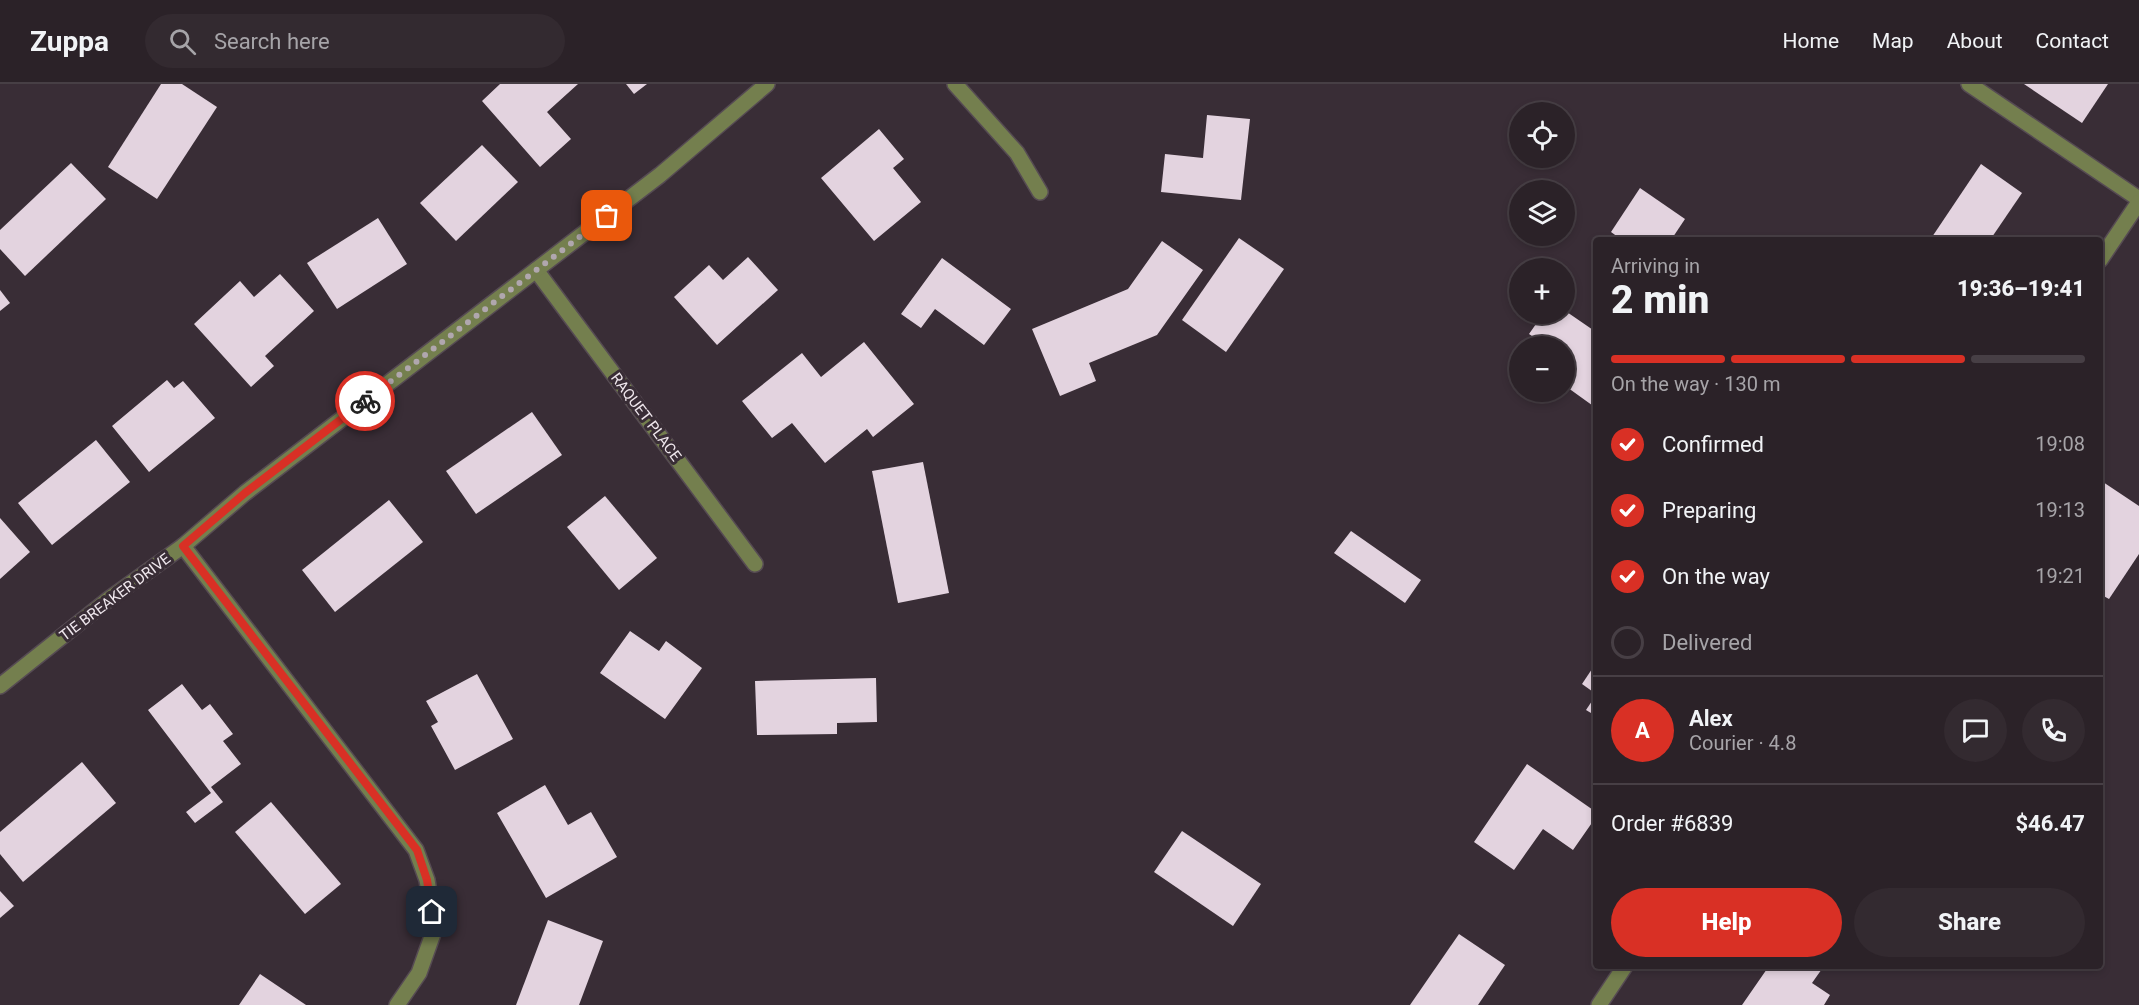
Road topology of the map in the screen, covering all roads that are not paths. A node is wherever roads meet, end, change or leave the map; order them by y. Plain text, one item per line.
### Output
1 (767, 84) edge
2 (955, 84) edge
3 (1969, 84) edge
4 (1040, 192) dead end
5 (2139, 200) edge
6 (2103, 255) edge
7 (536, 270) junction
8 (183, 546) junction
9 (755, 564) dead end
10 (0, 686) edge
11 (1623, 969) edge
12 (397, 1005) edge
13 (1599, 1005) edge

1 - 7 street, TIE BREAKER DRIVE
2 - 4 street
3 - 5 street
5 - 6 street
7 - 8 street, TIE BREAKER DRIVE
7 - 9 street, RAQUET PLACE
8 - 10 street, TIE BREAKER DRIVE
8 - 12 street
11 - 13 street

